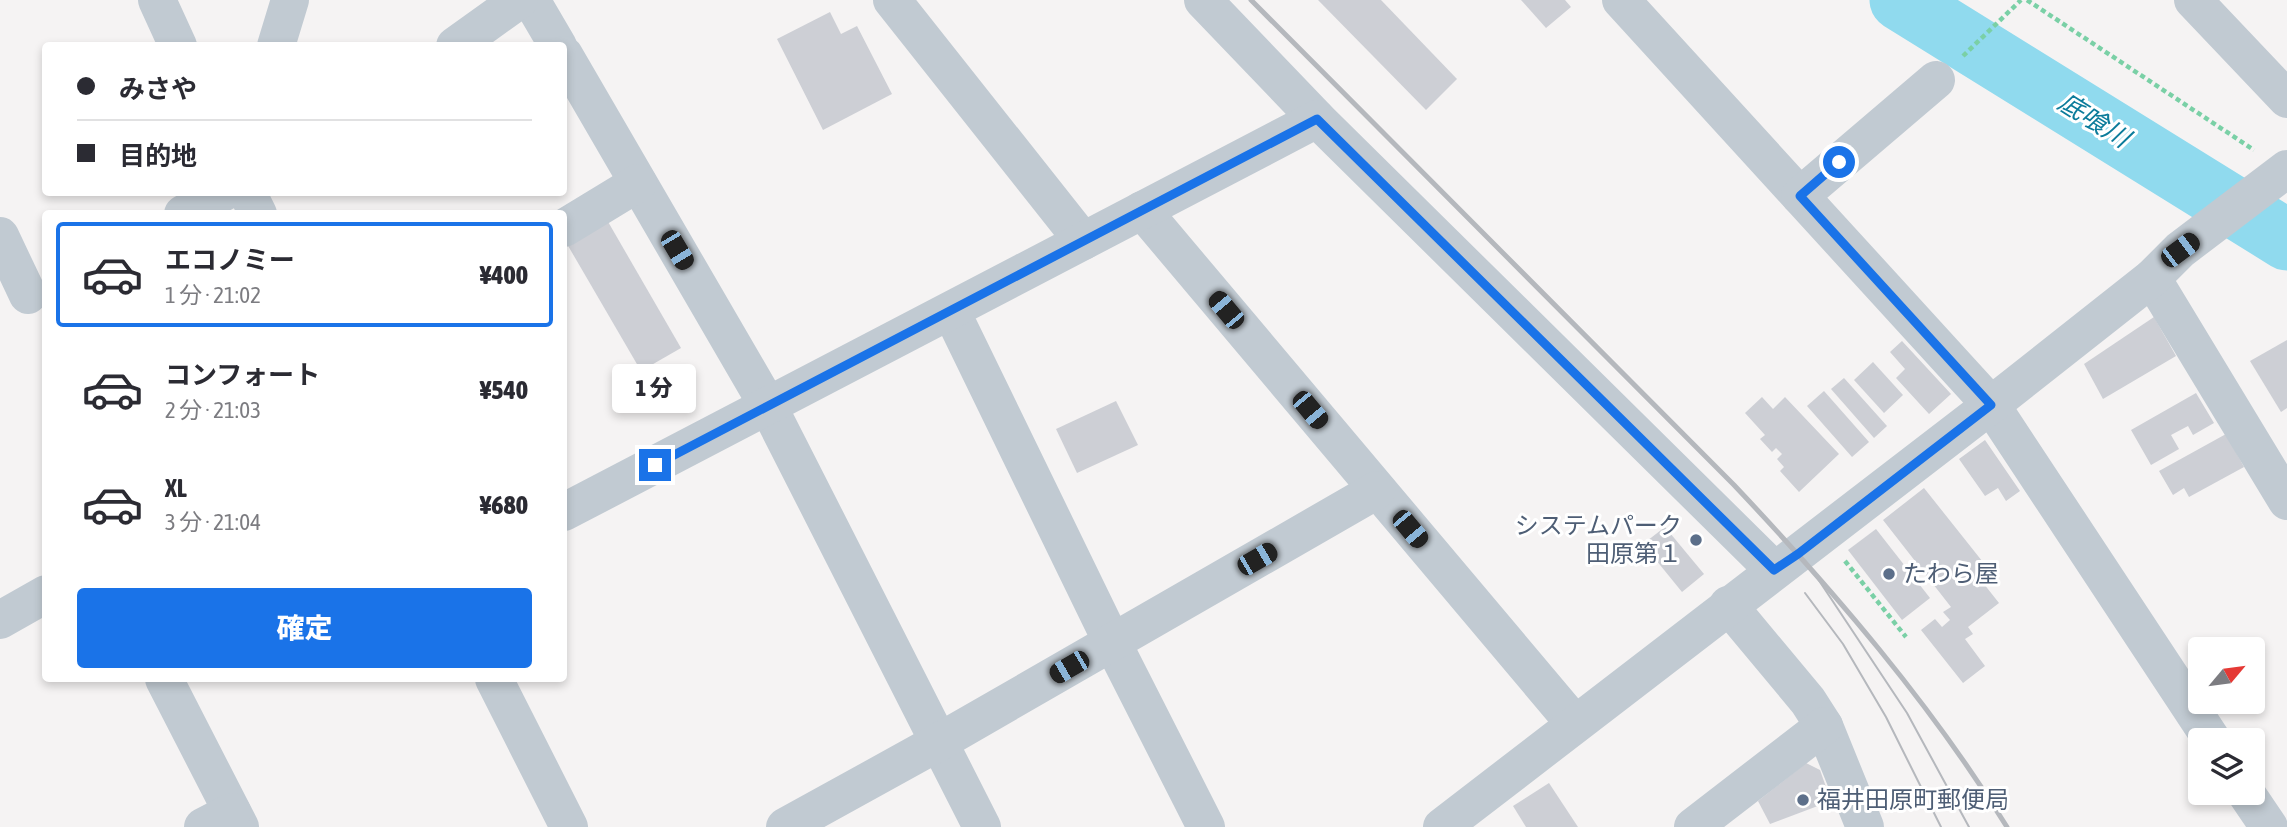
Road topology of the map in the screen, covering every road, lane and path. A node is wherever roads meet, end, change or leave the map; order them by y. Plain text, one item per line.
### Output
1 (157, 0) edge
2 (290, 0) edge
3 (519, 0) edge
4 (531, 0) edge
5 (892, 0) edge
6 (1203, 0) edge
7 (1621, 0) edge
8 (2021, 0) edge
9 (2027, 0) edge
10 (2193, 0) edge
11 (176, 42) edge
12 (277, 42) edge
13 (461, 42) edge
14 (556, 42) edge
15 (567, 60) edge
16 (1950, 68) joint
17 (2287, 99) edge
18 (1317, 119) junction
19 (2282, 173) edge
20 (638, 183) junction
21 (216, 196) edge
22 (1800, 196) junction
23 (190, 210) edge
24 (1142, 211) junction
25 (567, 226) edge
26 (0, 236) edge
27 (1083, 241) junction
28 (2152, 278) junction
29 (24, 297) edge
30 (951, 311) junction
31 (1991, 405) junction
32 (768, 406) junction
33 (1377, 490) junction
34 (2287, 501) edge
35 (567, 510) edge
36 (1843, 559) dead end
37 (1774, 570) junction
38 (42, 596) edge
39 (1728, 605) junction
40 (3, 613) edge
41 (1906, 637) dead end
42 (1112, 642) junction
43 (165, 682) edge
44 (496, 682) edge
45 (1575, 724) junction
46 (1824, 726) junction
47 (2203, 728) edge
48 (939, 742) junction
49 (2254, 805) edge
50 (225, 822) edge
51 (569, 827) edge
52 (785, 827) edge
53 (982, 827) edge
54 (1206, 827) edge
55 (1442, 827) edge
56 (1693, 827) edge
57 (1865, 827) edge
58 (2269, 827) edge

1 - 11 street
2 - 12 street
3 - 13 street
4 - 14 street
5 - 27 street
6 - 18 street
7 - 22 street
8 - 16 path
9 - 19 path
10 - 17 street
15 - 20 street
16 - 22 street
18 - 24 street
18 - 37 street
19 - 28 street
20 - 25 street
20 - 32 street
21 - 23 street
22 - 31 street
24 - 27 street
24 - 33 street
26 - 29 street
27 - 30 street
28 - 31 street
28 - 34 street
30 - 32 street
30 - 42 street
31 - 37 street
31 - 47 street
32 - 35 street
32 - 48 street
33 - 42 street
33 - 45 street
36 - 41 path
37 - 39 street
38 - 40 street
39 - 45 street
39 - 46 street
42 - 48 street
42 - 54 street
43 - 50 street
44 - 51 street
45 - 55 street
46 - 56 street
46 - 57 street
48 - 52 street
48 - 53 street
49 - 58 street

